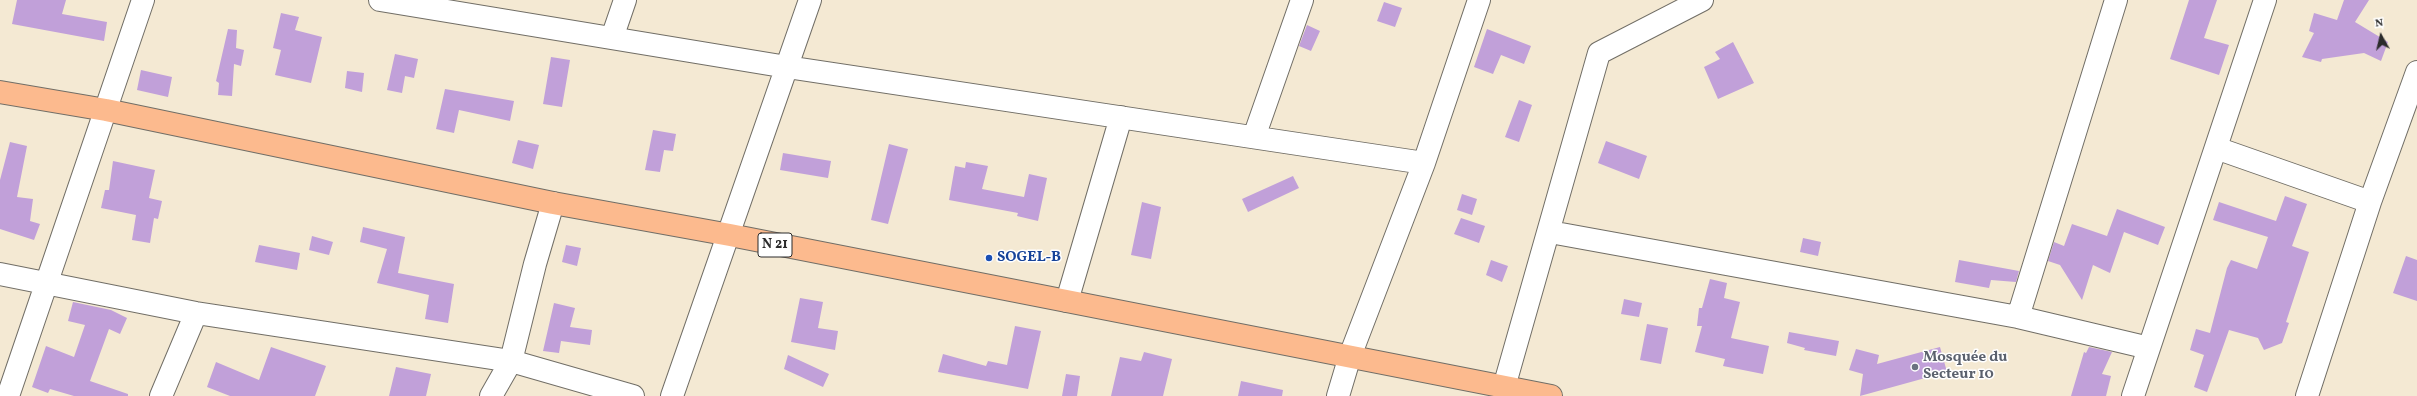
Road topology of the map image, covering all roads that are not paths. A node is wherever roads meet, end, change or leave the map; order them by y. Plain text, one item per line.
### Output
1 (143, 0) edge
2 (380, 0) edge
3 (625, 0) edge
4 (810, 0) edge
5 (1302, 0) edge
6 (1478, 0) edge
7 (1702, 0) edge
8 (2116, 0) edge
9 (2265, 0) edge
10 (463, 7) edge
11 (612, 38) junction
12 (787, 68) junction
13 (2417, 72) edge
14 (0, 92) edge
15 (106, 110) junction
16 (1121, 117) junction
17 (1254, 137) junction
18 (2216, 148) junction
19 (1424, 163) junction
20 (2370, 202) junction
21 (553, 203) junction
22 (1550, 232) junction
23 (730, 235) junction
24 (0, 274) edge
25 (47, 284) junction
26 (1067, 301) junction
27 (196, 313) junction
28 (2018, 317) junction
29 (2149, 348) junction
30 (1350, 356) junction
31 (512, 361) junction
32 (1504, 387) junction
33 (1543, 395) edge
34 (8, 396) edge
35 (162, 396) edge
36 (491, 396) edge
37 (633, 396) edge
38 (672, 396) edge
39 (1338, 396) edge
40 (2133, 396) edge
41 (2307, 396) edge

1 - 15 street
2 - 10 street
3 - 11 street
4 - 12 street
5 - 17 street
6 - 19 street
7 - 22 street
8 - 28 street
9 - 18 street
10 - 11 street
11 - 12 street
12 - 16 street
12 - 23 street
13 - 20 street
14 - 15 main road, N 21
15 - 21 main road, N 21
15 - 25 street
16 - 17 street
16 - 26 street
17 - 19 street
18 - 20 street
18 - 29 street
19 - 30 street
20 - 41 street
21 - 23 main road, N 21
21 - 31 street
22 - 28 street
22 - 32 street
23 - 26 main road, N 21
23 - 38 street
24 - 25 street
25 - 27 street
25 - 34 street
26 - 30 main road, N 21
27 - 31 street
27 - 35 street
28 - 29 street
29 - 40 street
30 - 32 main road, N 21
30 - 39 street
31 - 36 street
31 - 37 street
32 - 33 main road, N 21

